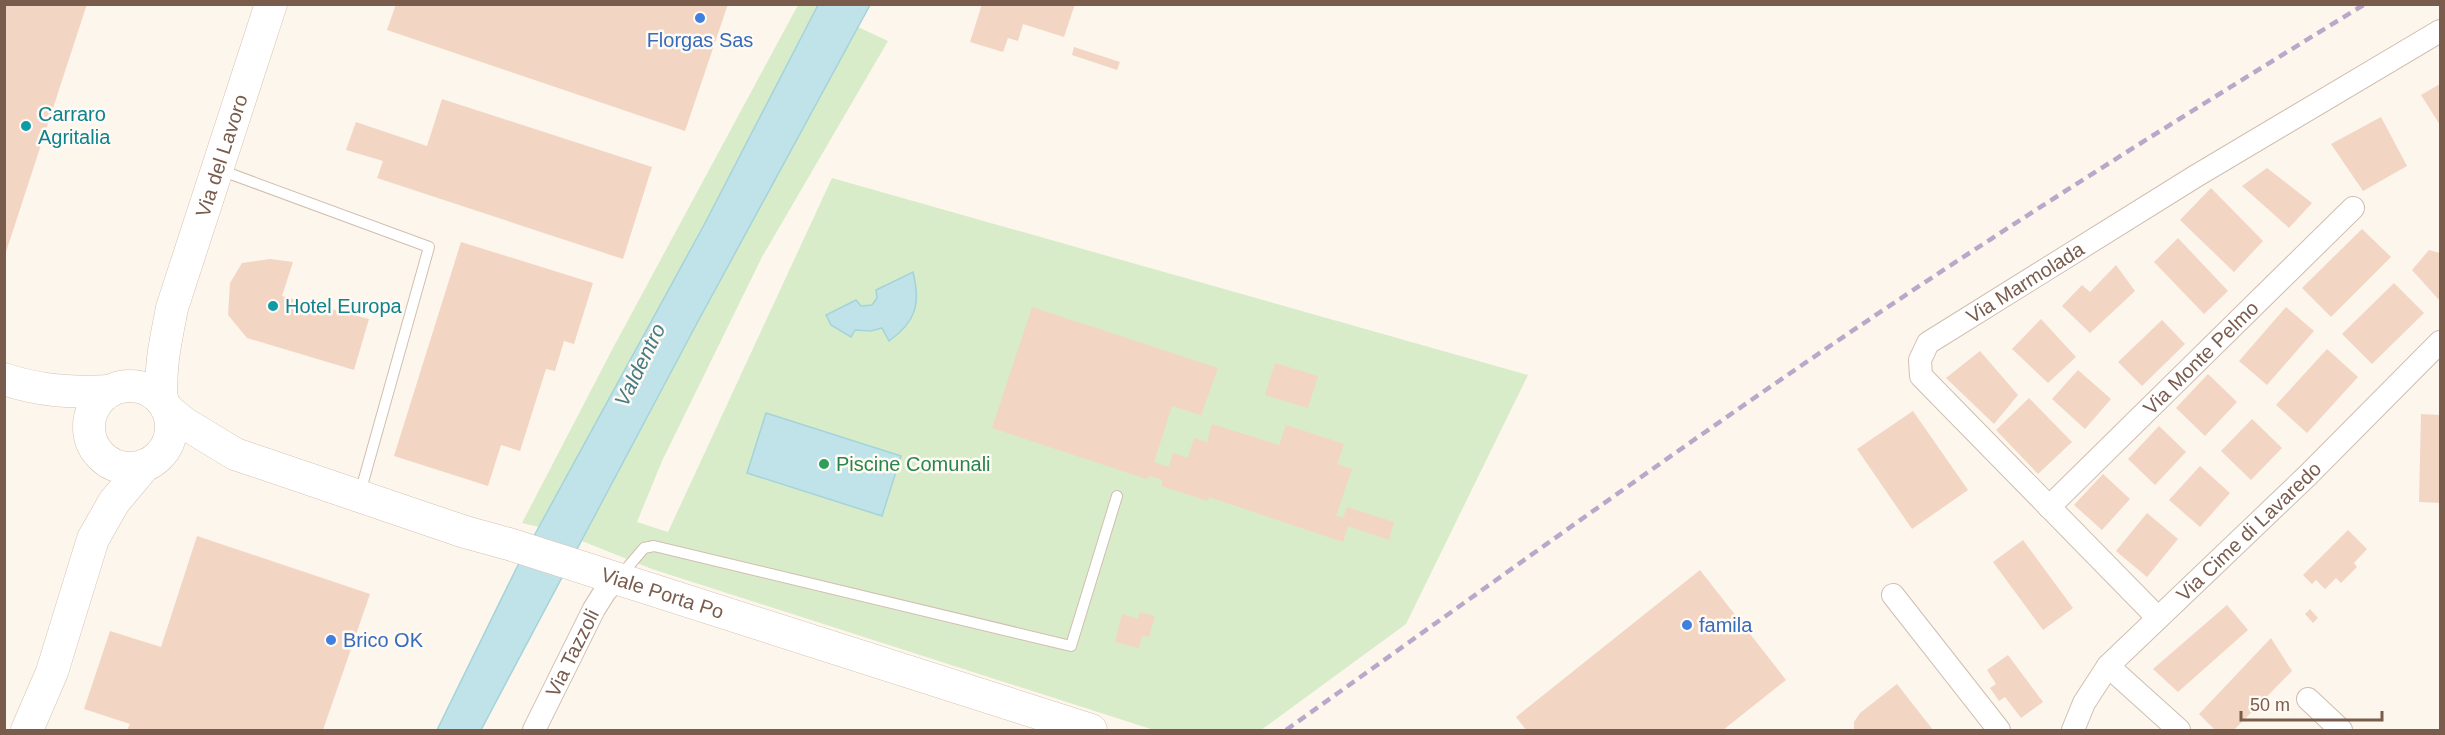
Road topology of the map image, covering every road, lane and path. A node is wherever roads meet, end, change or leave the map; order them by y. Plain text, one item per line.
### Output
1 (271, 4) edge
2 (2440, 31) edge
3 (216, 169) junction
4 (2353, 208) dead end
5 (172, 308) junction
6 (2440, 342) edge
7 (18, 383) edge
8 (112, 390) junction
9 (165, 406) junction
10 (93, 444) junction
11 (235, 454) junction
12 (151, 462) junction
13 (359, 496) junction
14 (1117, 496) dead end
15 (2049, 507) junction
16 (93, 539) junction
17 (617, 580) junction
18 (1893, 595) dead end
19 (2158, 618) junction
20 (2108, 666) junction
21 (2308, 699) dead end
22 (27, 730) edge
23 (534, 730) edge
24 (1091, 730) edge
25 (1999, 730) edge
26 (2073, 730) edge
27 (2179, 730) edge
28 (2341, 730) edge

1 - 3 main road, Via del Lavoro
2 - 15 street, Via Marmolada
3 - 5 main road, Via del Lavoro
3 - 13 lane
4 - 15 street, Via Monte Pelmo
5 - 8 main road
5 - 9 main road
6 - 19 street, Via Cime di Lavaredo
7 - 8 main road, Viale Porta Po
7 - 10 main road, Viale Porta Po
8 - 9 main road, Viale Porta Po
8 - 10 main road
9 - 11 main road, Viale Porta Po
9 - 12 main road
10 - 12 main road, Viale Porta Po
10 - 16 main road
11 - 12 main road, Viale Porta Po
11 - 13 main road, Viale Porta Po
12 - 16 main road
13 - 17 main road, Viale Porta Po
14 - 17 lane
15 - 19 street, Via Marmolada
16 - 22 main road
17 - 23 street, Via Tazzoli
17 - 24 main road, Viale Porta Po
18 - 25 street
19 - 20 street, Via Cime di Lavaredo
20 - 26 street, Via Cime di Lavaredo
20 - 27 street
21 - 28 street

